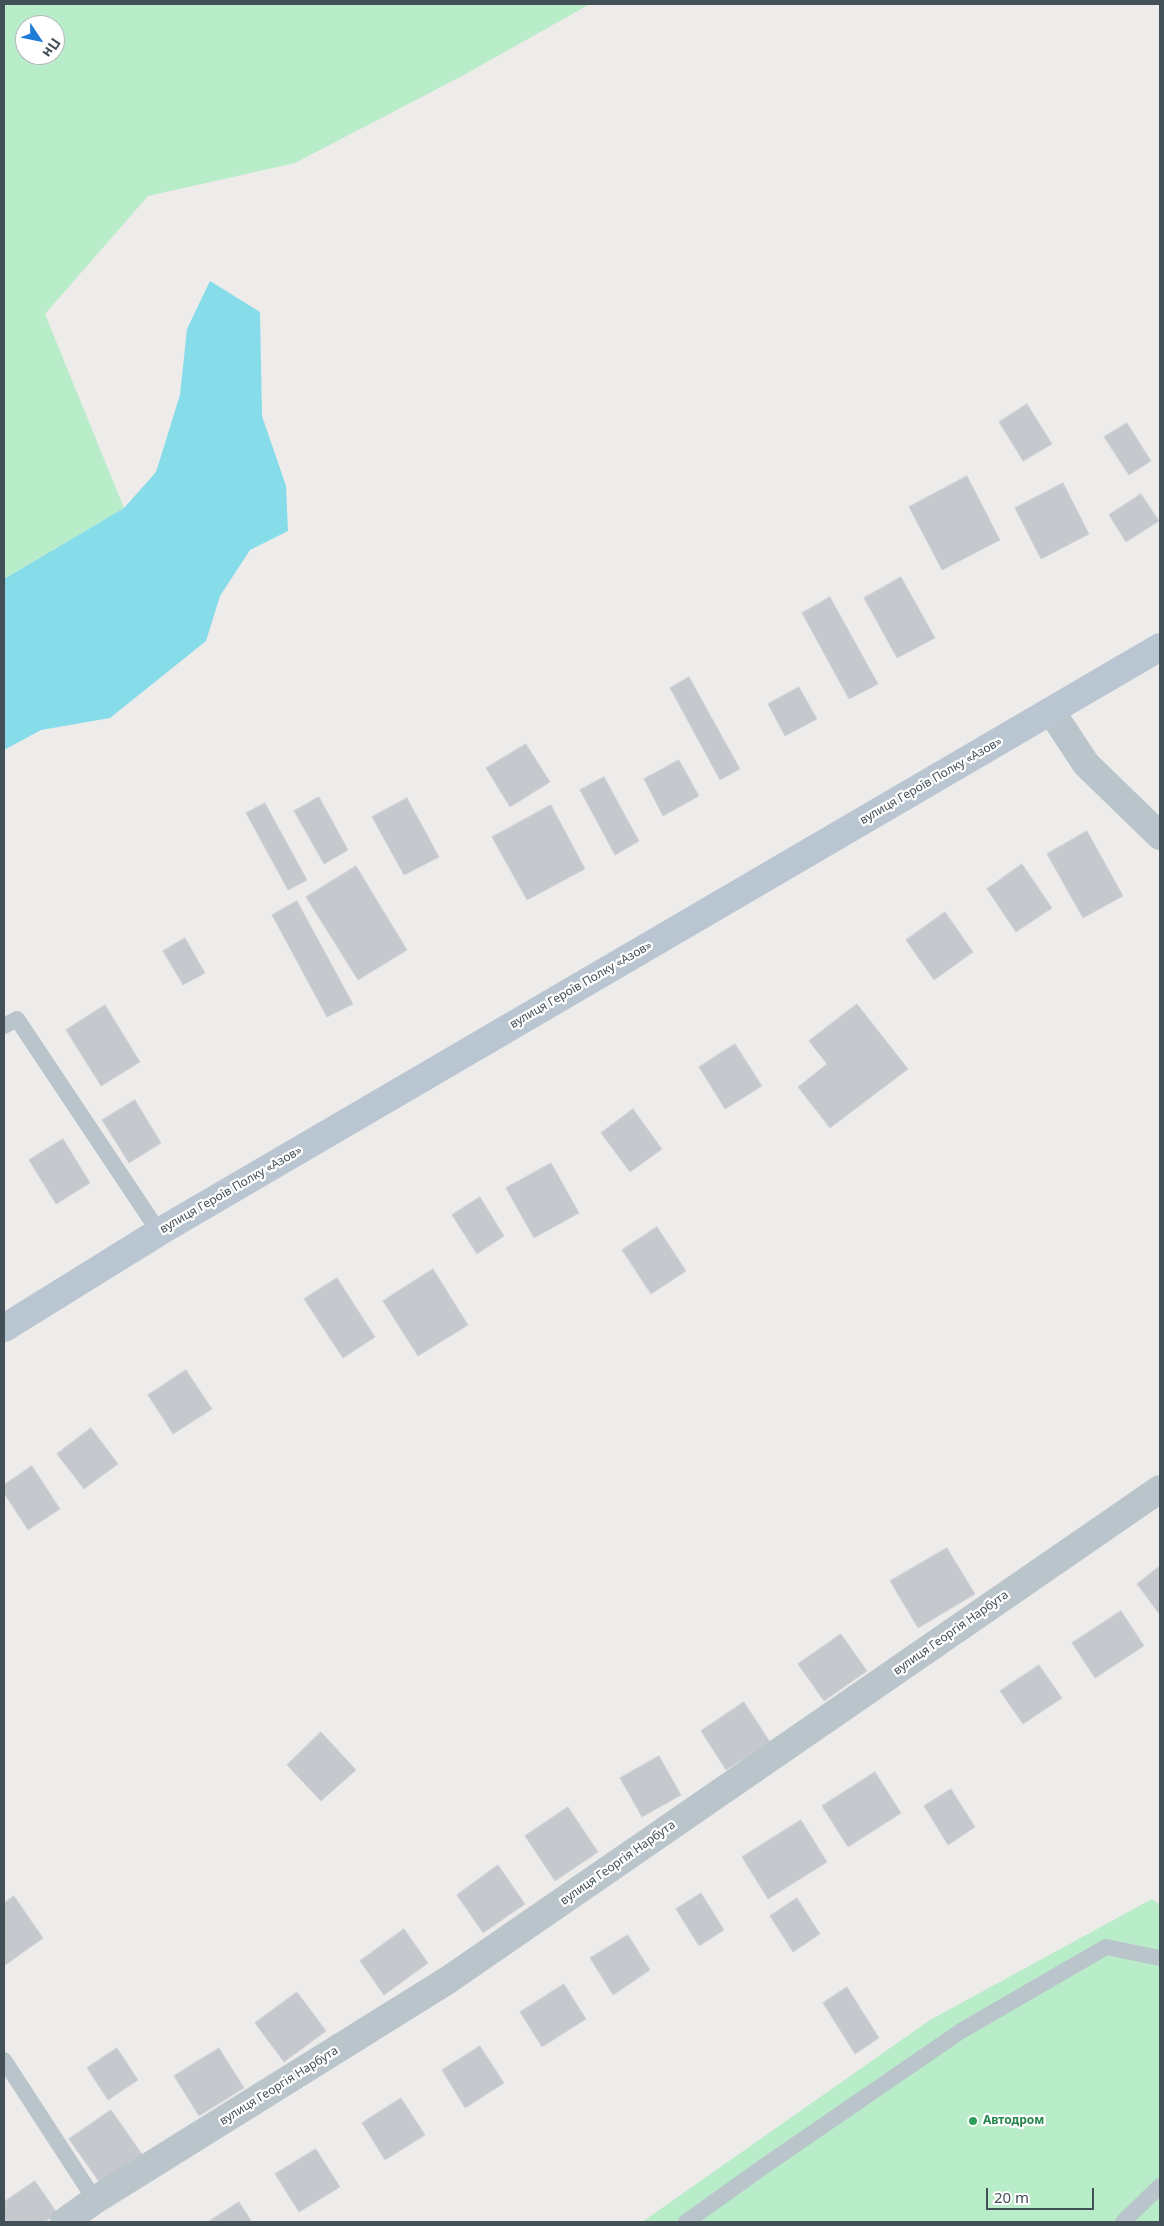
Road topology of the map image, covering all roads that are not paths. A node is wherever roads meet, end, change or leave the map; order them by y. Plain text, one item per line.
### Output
1 (1160, 647) edge
2 (1051, 711) junction
3 (1160, 836) edge
4 (4, 1026) edge
5 (159, 1232) junction
6 (4, 1328) edge
7 (1160, 1489) edge
8 (1160, 1958) edge
9 (4, 2060) edge
10 (1160, 2186) edge
11 (95, 2200) junction
12 (64, 2222) edge
13 (686, 2222) edge
14 (1123, 2222) edge

1 - 2 main road, вулиця Героїв Полку «Азов»
2 - 3 street
2 - 5 main road, вулиця Героїв Полку «Азов»
4 - 5 lane
5 - 6 main road, вулиця Героїв Полку «Азов»
7 - 11 street, вулиця Георгія Нарбута
8 - 13 lane
9 - 11 lane
10 - 14 lane
11 - 12 street, вулиця Георгія Нарбута

